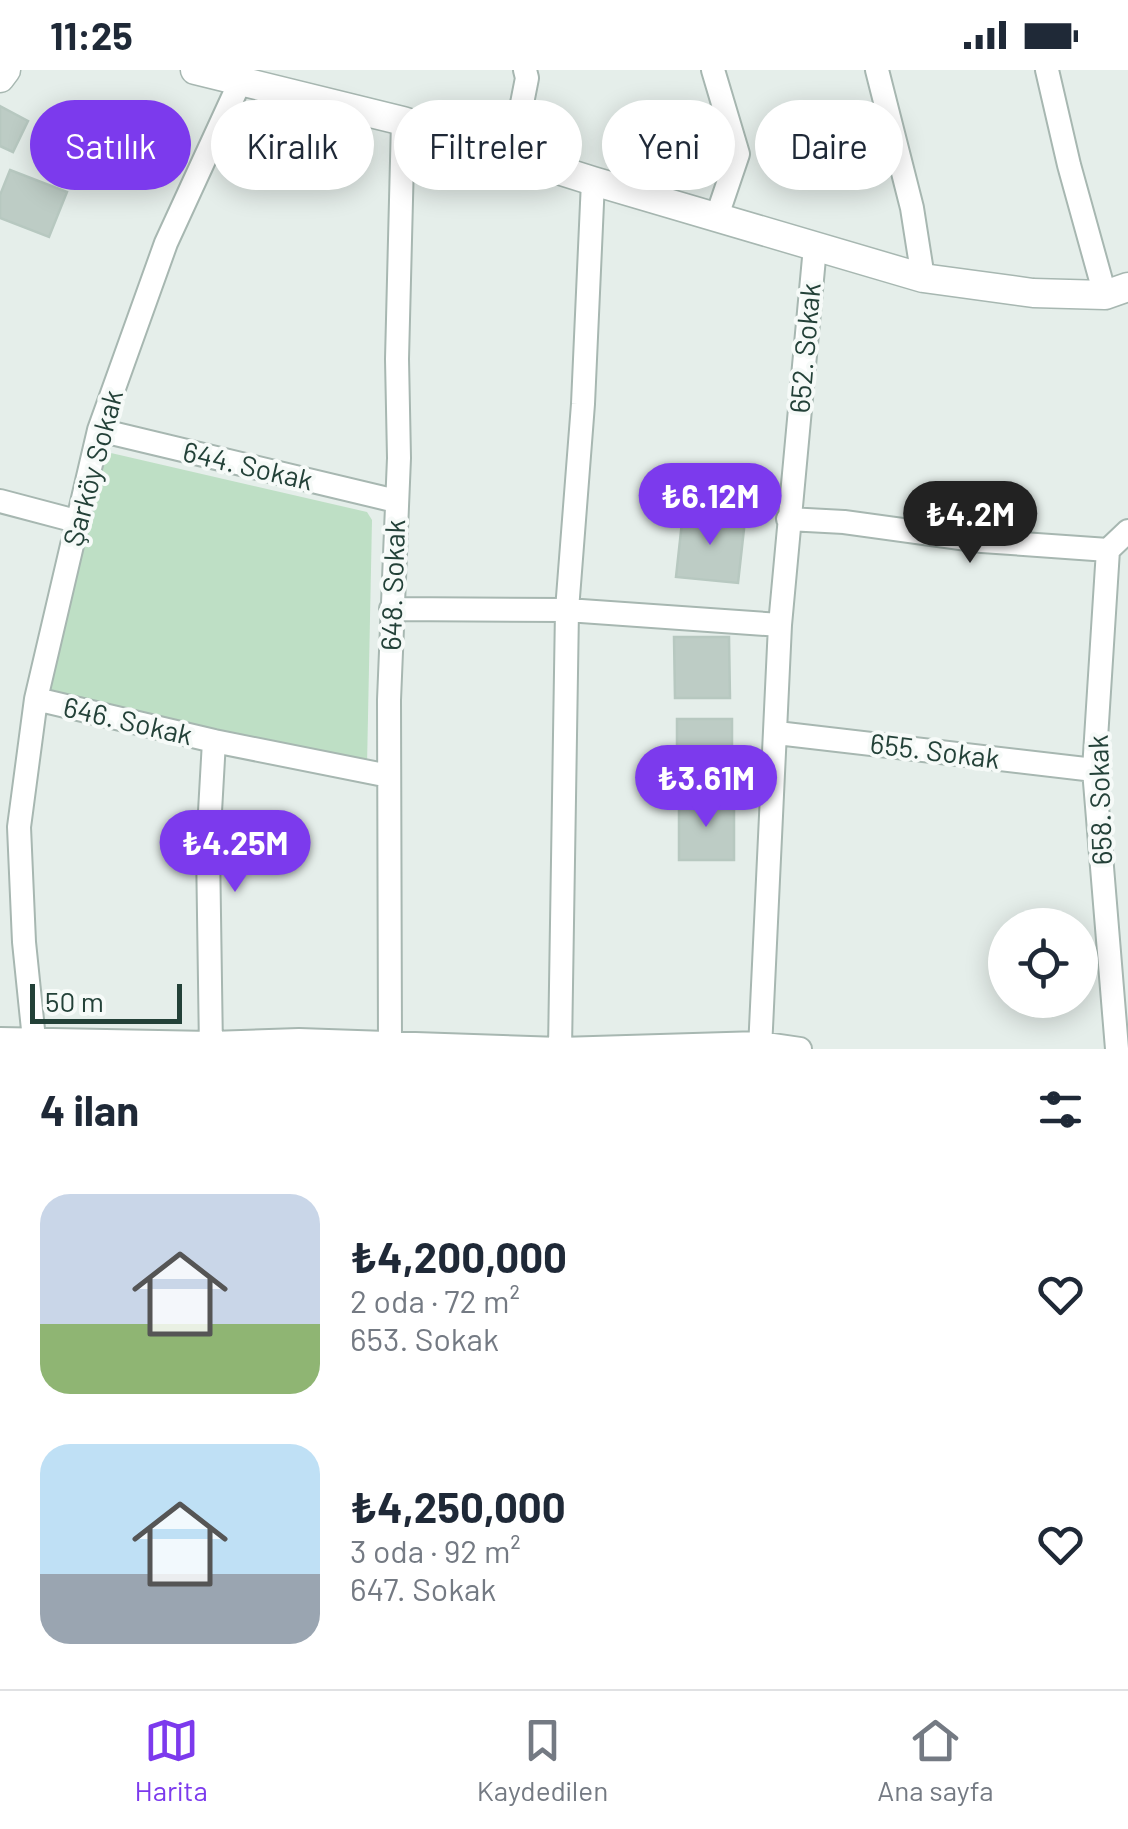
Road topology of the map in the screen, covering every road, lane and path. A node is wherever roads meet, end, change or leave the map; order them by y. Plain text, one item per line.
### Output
1 (6, 70) edge
2 (195, 70) edge
3 (524, 70) edge
4 (714, 70) edge
5 (877, 70) edge
6 (1048, 70) edge
7 (241, 76) edge
8 (0, 78) edge
9 (523, 100) edge
10 (394, 119) edge
11 (582, 177) edge
12 (593, 181) junction
13 (401, 190) edge
14 (717, 216) junction
15 (814, 246) junction
16 (923, 278) junction
17 (1117, 291) edge
18 (99, 430) junction
19 (0, 501) edge
20 (396, 502) junction
21 (788, 518) junction
22 (76, 521) junction
23 (1128, 531) edge
24 (1108, 550) junction
25 (391, 609) junction
26 (567, 610) junction
27 (780, 625) junction
28 (1128, 625) edge
29 (1103, 626) junction
30 (36, 699) junction
31 (777, 733) junction
32 (214, 741) junction
33 (1094, 770) junction
34 (389, 776) junction
35 (1116, 904) edge
36 (0, 1040) edge
37 (34, 1044) edge
38 (390, 1045) edge
39 (211, 1046) edge
40 (760, 1046) edge
41 (560, 1049) edge
42 (800, 1049) edge
43 (1117, 1049) edge

1 - 8 street
2 - 7 street
3 - 9 street
4 - 14 street
5 - 16 street
6 - 17 street
7 - 10 street
7 - 18 street, Şarköy Sokak
11 - 12 street
12 - 14 street
12 - 26 street
13 - 20 street, 648. Sokak
14 - 15 street
15 - 16 street
15 - 21 street, 652. Sokak
16 - 17 street
18 - 20 street, 644. Sokak
18 - 22 street, Şarköy Sokak
19 - 22 street
20 - 25 street, 648. Sokak
21 - 24 street
21 - 27 street, 652. Sokak
22 - 30 street, Şarköy Sokak
23 - 24 street
24 - 29 street, 658. Sokak
25 - 26 street
25 - 34 street, 648. Sokak
26 - 27 street
26 - 41 street
27 - 31 street, 652. Sokak
28 - 29 street
29 - 33 street, 658. Sokak
30 - 32 street, 646. Sokak
30 - 37 street, 646. Sokak
31 - 33 street, 655. Sokak
31 - 40 street, 652. Sokak
32 - 34 street, 646. Sokak
32 - 39 street
33 - 35 street, 658. Sokak
34 - 38 street, 648. Sokak
35 - 43 street, 658. Sokak
36 - 37 street
37 - 39 street
38 - 39 street
38 - 41 street
40 - 41 street
40 - 42 street

